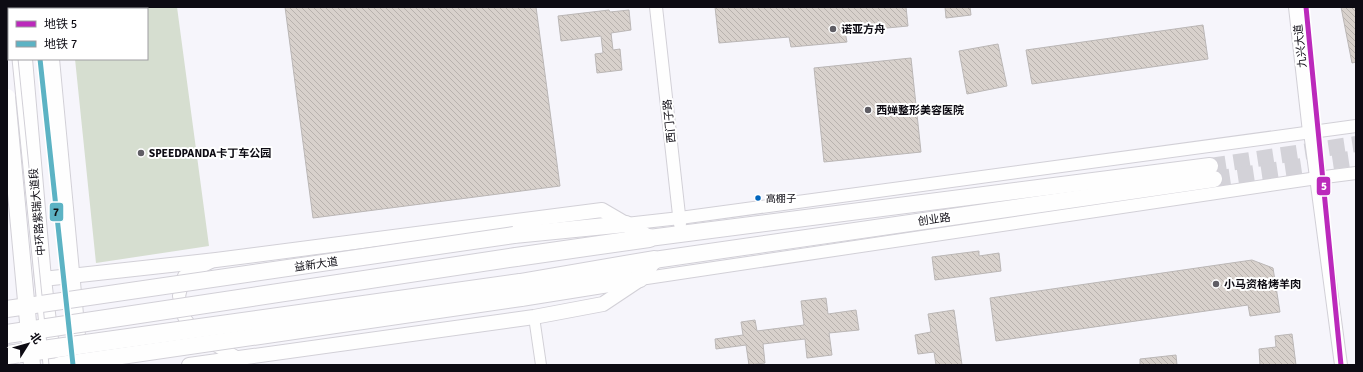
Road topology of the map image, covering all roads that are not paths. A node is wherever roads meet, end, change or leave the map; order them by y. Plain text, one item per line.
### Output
1 (656, 7) edge
2 (1296, 7) edge
3 (15, 60) edge
4 (24, 60) edge
5 (51, 60) edge
6 (7, 97) edge
7 (1356, 126) edge
8 (1310, 132) junction
9 (1356, 173) edge
10 (1317, 178) junction
11 (680, 218) junction
12 (626, 224) junction
13 (680, 234) junction
14 (650, 238) junction
15 (216, 260) junction
16 (654, 260) junction
17 (71, 276) junction
18 (640, 278) junction
19 (43, 279) junction
20 (520, 290) junction
21 (7, 309) edge
22 (534, 317) junction
23 (7, 334) edge
24 (7, 355) edge
25 (240, 359) junction
26 (32, 365) edge
27 (46, 365) edge
28 (53, 365) edge
29 (60, 365) edge
30 (80, 365) edge
31 (189, 365) edge
32 (541, 365) edge
33 (1342, 365) edge

1 - 11 street, 西门子路
2 - 8 main road, 九兴大道
3 - 27 lane, bridge
4 - 19 main road, 中环路紫瑞大道段
5 - 17 main road
6 - 26 main road, bridge
7 - 8 street
8 - 10 street
8 - 11 street
9 - 10 street
10 - 18 street
10 - 33 street
11 - 12 street
11 - 13 street, 西门子路
12 - 14 main road
12 - 15 main road
12 - 21 main road, 益新大道, bridge
13 - 14 main road, 创业路
13 - 16 main road, 创业路
14 - 23 highway, bridge
15 - 17 main road
15 - 25 street
16 - 18 main road
16 - 20 highway
17 - 19 main road
17 - 30 main road
18 - 20 main road
18 - 22 main road
19 - 28 main road, 中环路紫瑞大道段
20 - 24 highway, bridge
20 - 29 main road, bridge
22 - 25 main road
22 - 32 street
25 - 31 main road

